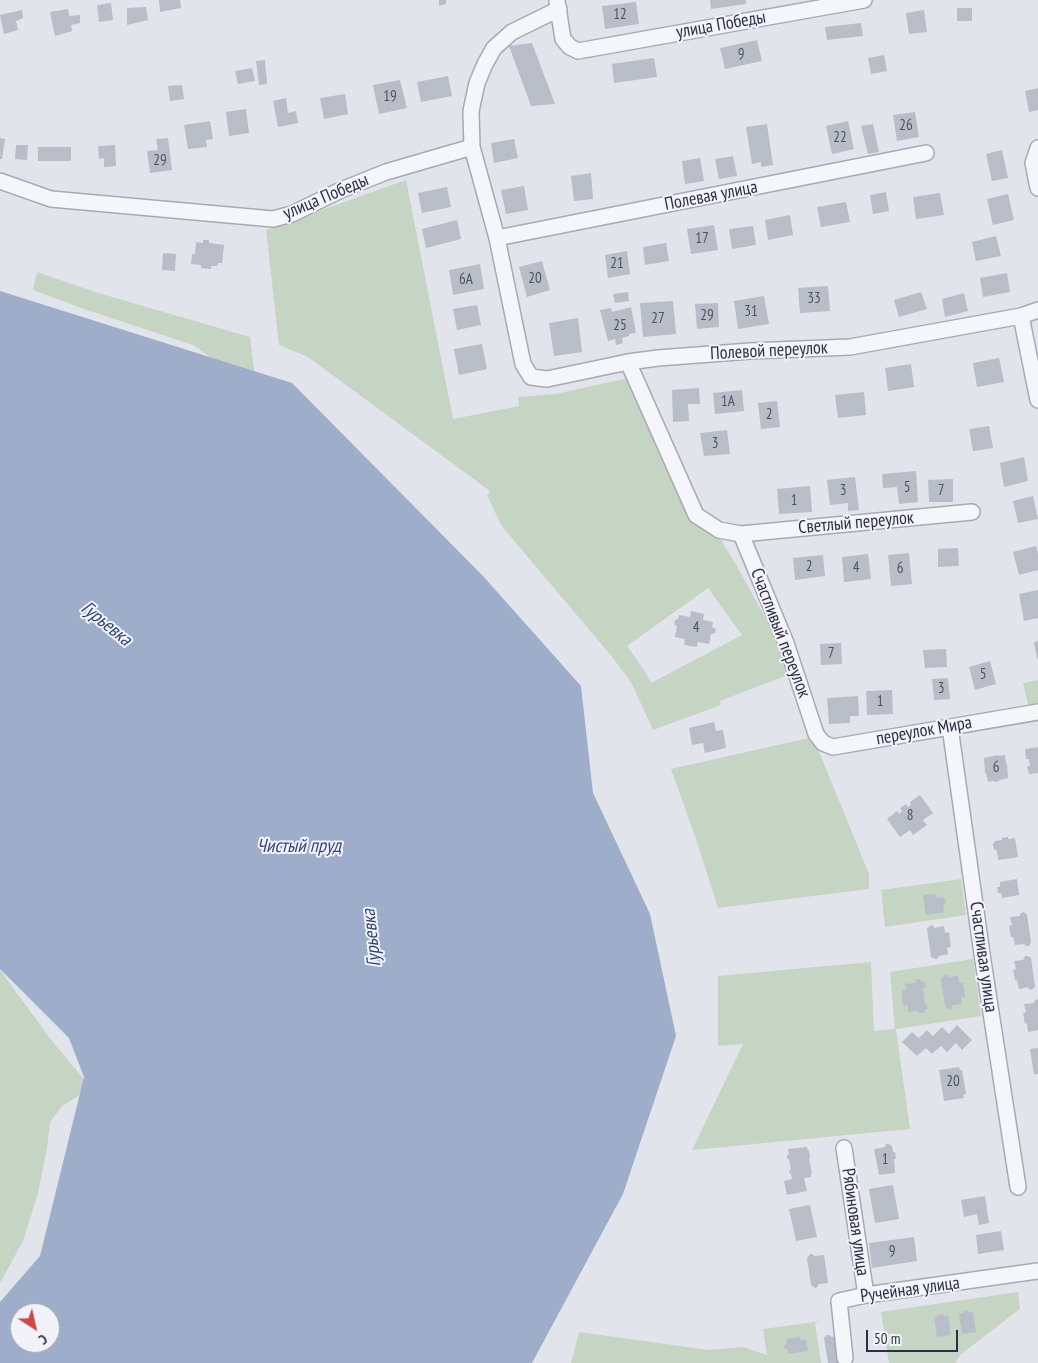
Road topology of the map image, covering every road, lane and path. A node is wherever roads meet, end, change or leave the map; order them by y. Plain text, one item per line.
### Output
1 (864, 0) edge
2 (558, 5) edge
3 (472, 147) junction
4 (1038, 148) edge
5 (926, 153) dead end
6 (0, 181) edge
7 (1038, 188) edge
8 (497, 238) junction
9 (1038, 310) edge
10 (1021, 316) junction
11 (628, 362) junction
12 (1038, 400) edge
13 (972, 512) dead end
14 (741, 534) junction
15 (1038, 712) edge
16 (950, 727) junction
17 (816, 734) joint
18 (844, 1148) dead end
19 (1018, 1187) dead end
20 (1038, 1272) edge
21 (866, 1295) junction
22 (845, 1358) dead end

1 - 2 street, улица Победы
2 - 3 street
3 - 6 street, улица Победы
3 - 8 street
4 - 7 street
5 - 8 street, Полевая улица
8 - 11 street, Полевой переулок
9 - 10 street, Полевой переулок
10 - 11 street, Полевой переулок
10 - 12 street
11 - 14 street, Светлый переулок
13 - 14 street, Светлый переулок
14 - 17 street, Счастливый переулок
15 - 16 street, переулок Мира
16 - 17 street, переулок Мира
16 - 19 street, Счастливая улица
18 - 21 street, Рябиновая улица
20 - 21 street, Ручейная улица
21 - 22 street, Ручейная улица

